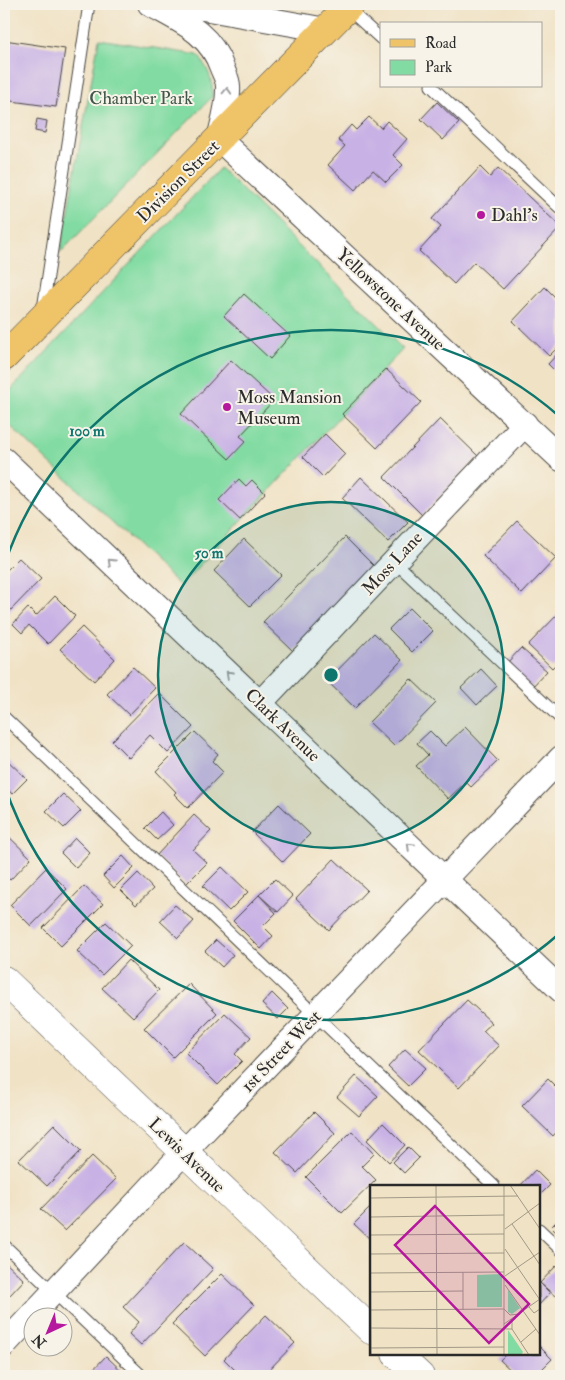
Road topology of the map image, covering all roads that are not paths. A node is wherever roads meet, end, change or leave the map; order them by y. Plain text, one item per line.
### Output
1 (89, 4) edge
2 (148, 4) edge
3 (347, 5) edge
4 (250, 9) edge
5 (326, 30) junction
6 (380, 38) edge
7 (433, 88) edge
8 (220, 139) junction
9 (561, 209) edge
10 (42, 318) junction
11 (4, 357) edge
12 (525, 424) junction
13 (561, 458) edge
14 (4, 460) edge
15 (394, 562) junction
16 (260, 703) junction
17 (4, 717) edge
18 (561, 719) edge
19 (561, 758) edge
20 (446, 880) junction
21 (4, 980) edge
22 (561, 990) edge
23 (315, 1016) junction
24 (184, 1152) junction
25 (493, 1185) edge
26 (540, 1230) edge
27 (4, 1245) edge
28 (561, 1250) edge
29 (53, 1292) junction
30 (370, 1329) edge
31 (4, 1345) edge
32 (397, 1355) edge
33 (142, 1376) edge
34 (420, 1376) edge

1 - 10 lane
2 - 4 street
8 -> 2 street
3 - 5 main road, Division Street
3 - 6 lane
4 - 5 street
5 - 8 main road, Division Street
7 - 9 lane
8 - 10 main road, Division Street
8 - 12 street, Yellowstone Avenue
10 - 11 main road, Division Street
12 - 13 street, Yellowstone Avenue
12 - 15 street, Moss Lane
16 -> 14 street, Clark Avenue
15 - 16 street, Moss Lane
15 - 18 lane
20 -> 16 street, Clark Avenue
17 - 23 lane
19 - 20 street, 1st Street West
20 - 22 street, Clark Avenue
20 - 23 street, 1st Street West
21 - 24 street, Lewis Avenue
23 - 24 street, 1st Street West
23 - 25 lane
24 - 29 street, 1st Street West
24 - 30 street, Lewis Avenue
26 - 28 lane
27 - 29 lane
29 - 31 street, 1st Street West
29 - 33 lane
32 - 34 street

